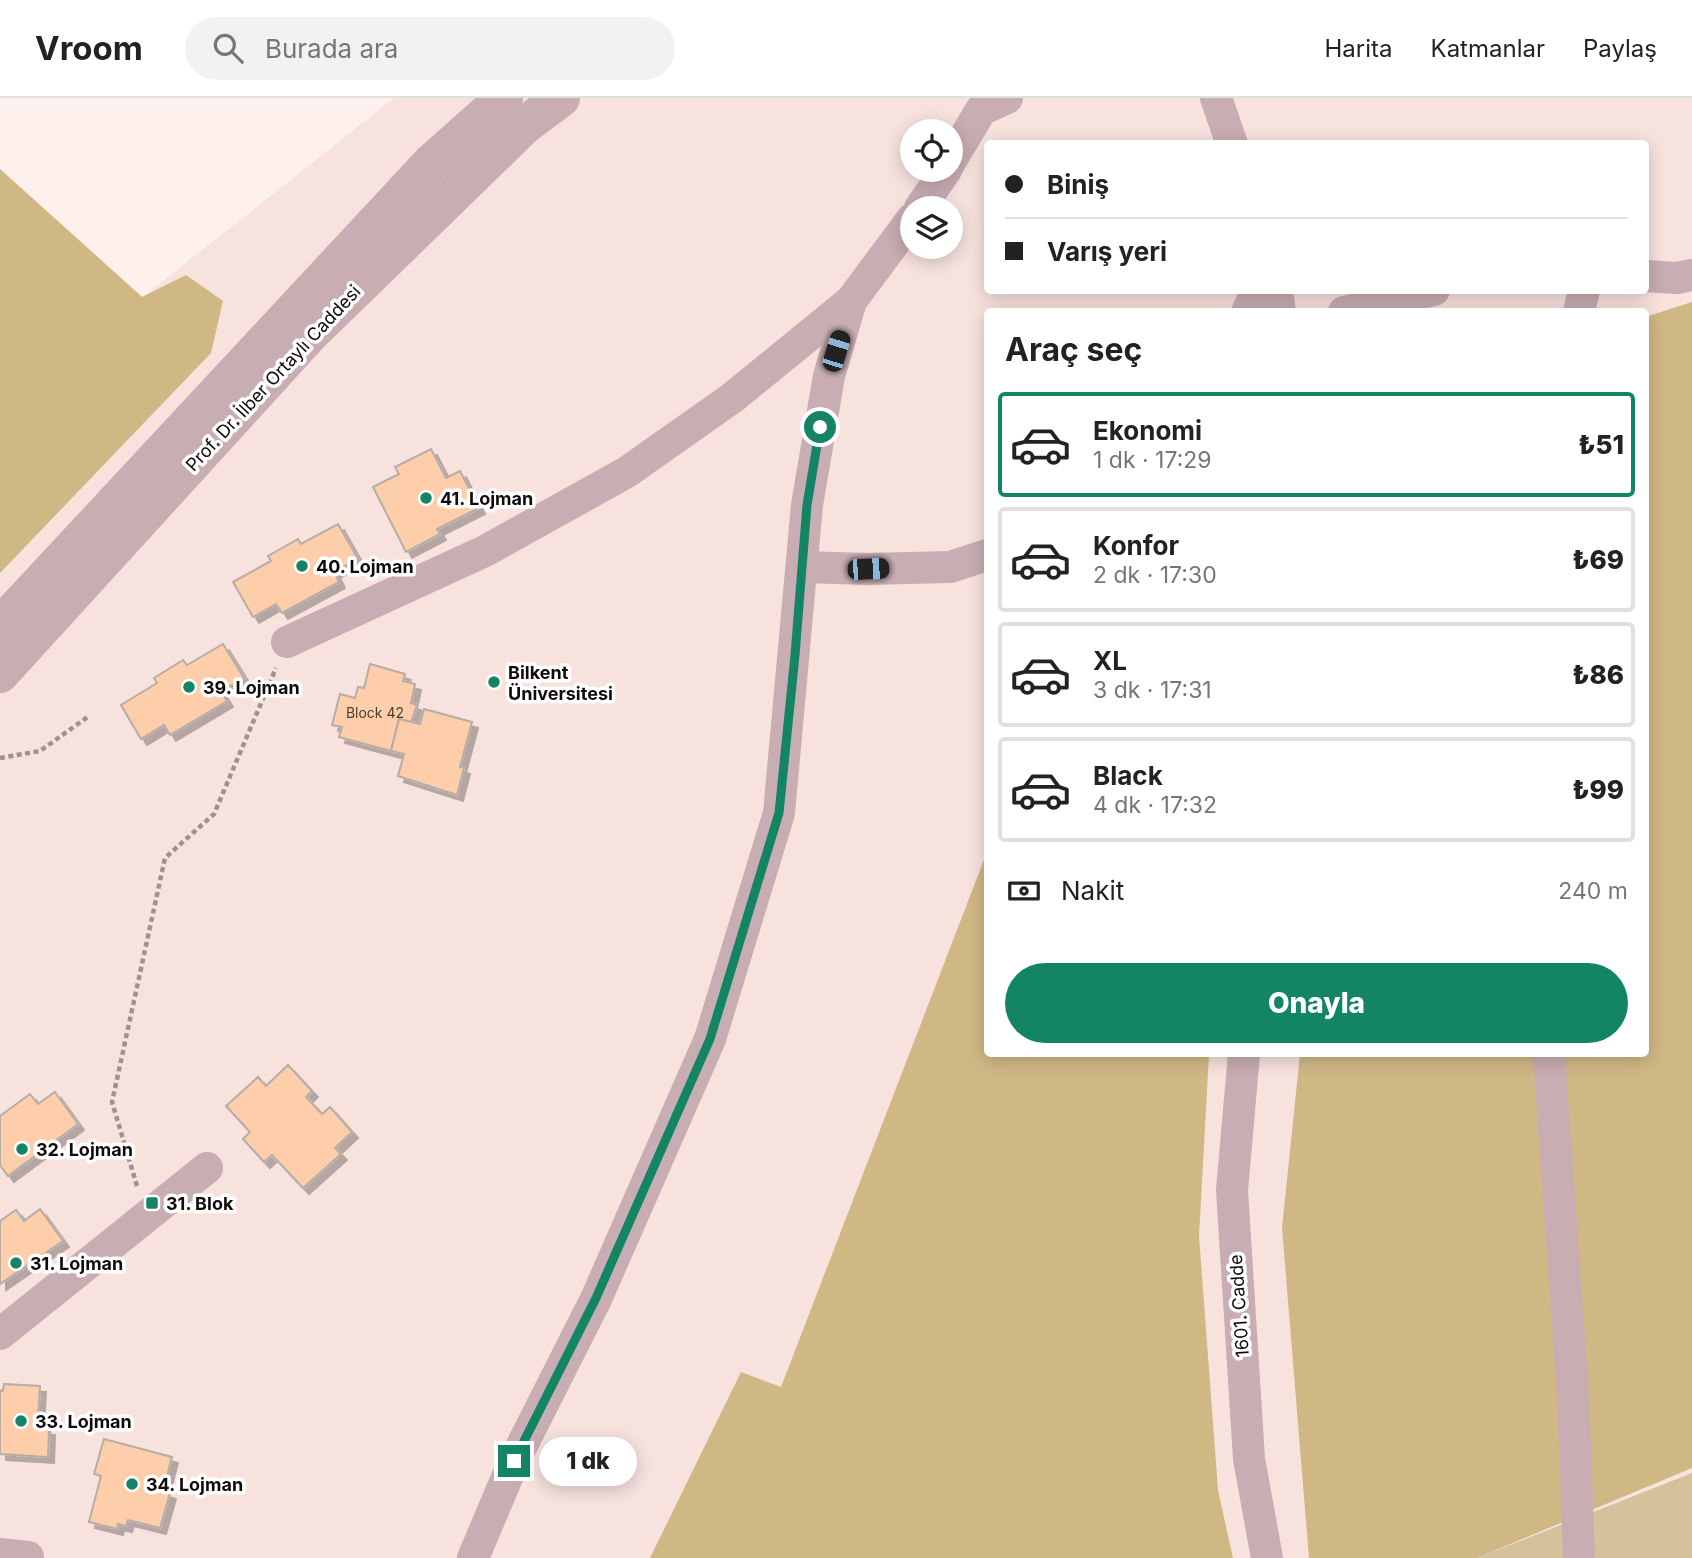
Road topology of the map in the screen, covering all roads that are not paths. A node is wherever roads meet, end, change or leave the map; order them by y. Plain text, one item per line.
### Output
1 (504, 98) edge
2 (561, 98) edge
3 (1007, 98) edge
4 (1216, 98) edge
5 (963, 140) edge
6 (1231, 140) edge
7 (900, 235) edge
8 (1692, 275) edge
9 (1649, 276) edge
10 (1418, 294) edge
11 (851, 301) junction
12 (1360, 308) edge
13 (984, 556) edge
14 (802, 567) junction
15 (0, 626) edge
16 (287, 642) road end
17 (0, 674) edge
18 (1244, 1057) edge
19 (1549, 1057) edge
20 (207, 1168) dead end
21 (0, 1334) edge
22 (0, 1554) edge
23 (28, 1557) edge
24 (473, 1558) edge
25 (1268, 1558) edge
26 (1579, 1558) edge

1 - 15 street, Prof. Dr. İlber Ortaylı Caddesi
2 - 17 street, Prof. Dr. İlber Ortaylı Caddesi
3 - 5 street
4 - 6 street
7 - 11 street
8 - 9 street
10 - 12 street
11 - 14 street
11 - 16 street
13 - 14 street
14 - 24 street
18 - 25 street, 1601. Cadde
19 - 26 street
20 - 21 street
22 - 23 street

